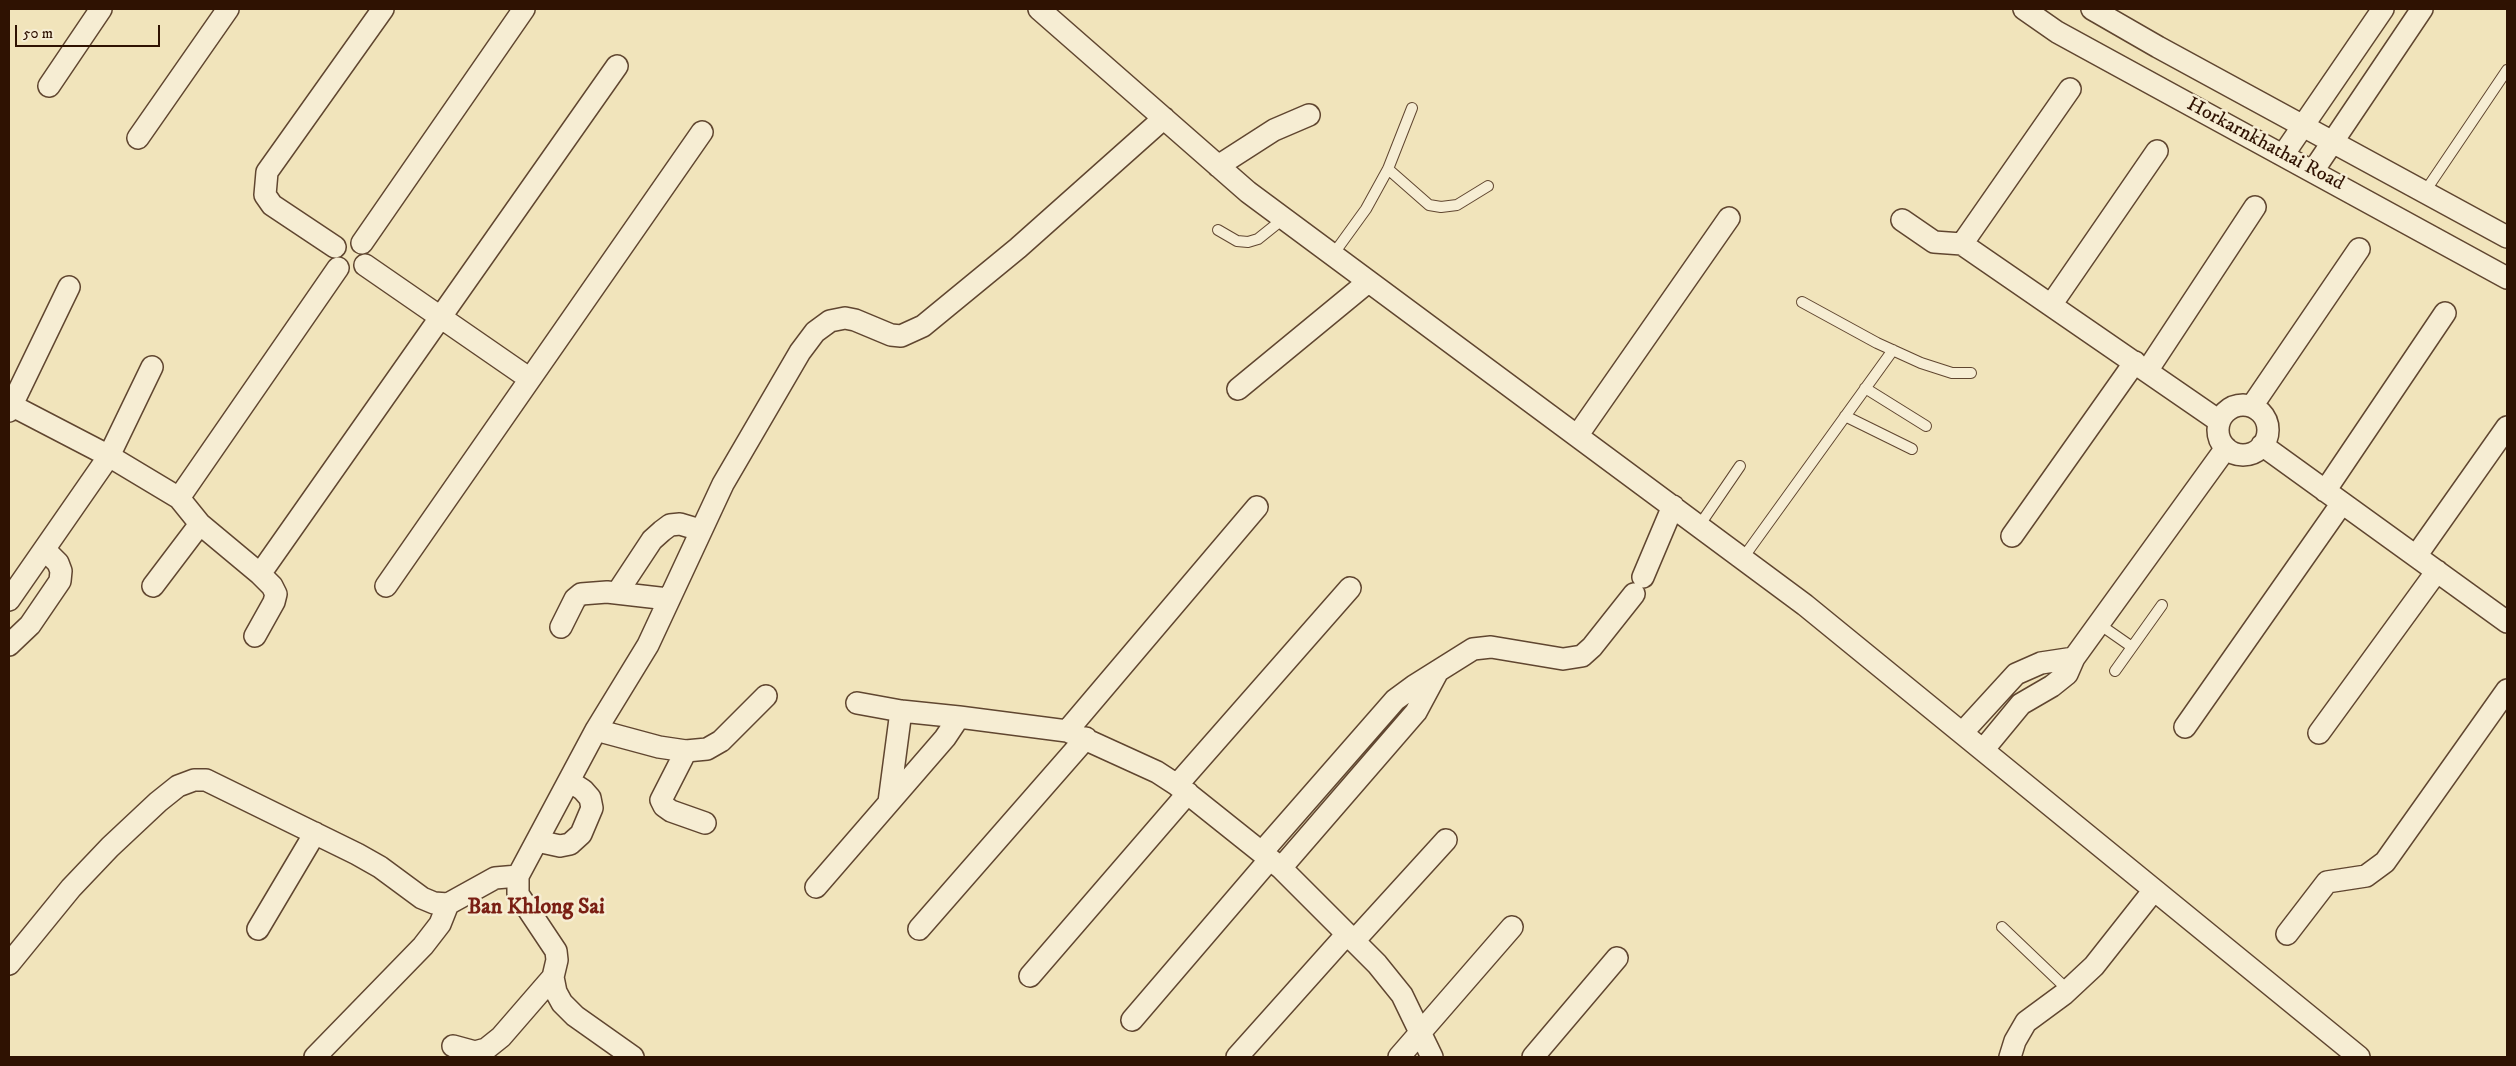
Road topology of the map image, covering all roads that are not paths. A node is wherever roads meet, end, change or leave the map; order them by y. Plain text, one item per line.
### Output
1 (101, 9) edge
2 (228, 9) edge
3 (383, 9) edge
4 (524, 9) edge
5 (1039, 9) edge
6 (2024, 9) edge
7 (2092, 9) edge
8 (2383, 9) edge
9 (2422, 9) edge
10 (617, 66) dead end
11 (2507, 70) edge
12 (48, 86) dead end
13 (2070, 89) dead end
14 (1412, 108) dead end
15 (1308, 115) dead end
16 (1164, 118) junction
17 (2303, 124) junction
18 (702, 132) dead end
19 (138, 138) dead end
20 (2332, 142) junction
21 (2157, 151) dead end
22 (2283, 155) junction
23 (1218, 166) junction
24 (1388, 169) junction
25 (2314, 171) junction
26 (1488, 186) dead end
27 (2424, 193) junction
28 (2255, 207) dead end
29 (1729, 218) dead end
30 (1283, 219) junction
31 (1902, 220) dead end
32 (1218, 230) dead end
33 (2507, 238) edge
34 (362, 243) junction
35 (1962, 244) junction
36 (335, 247) junction
37 (2358, 249) dead end
38 (1332, 256) junction
39 (365, 265) junction
40 (338, 268) junction
41 (2507, 278) edge
42 (1368, 282) junction
43 (69, 287) dead end
44 (1802, 302) dead end
45 (2051, 305) junction
46 (2445, 313) dead end
47 (442, 318) junction
48 (1893, 350) junction
49 (152, 367) dead end
50 (2141, 367) junction
51 (1971, 373) dead end
52 (530, 379) junction
53 (1866, 388) junction
54 (1238, 389) dead end
55 (2252, 406) junction
56 (10, 407) edge
57 (1845, 416) junction
58 (2219, 421) junction
59 (1926, 426) dead end
60 (2507, 426) edge
61 (1577, 436) junction
62 (2262, 445) junction
63 (2226, 448) junction
64 (1912, 449) dead end
65 (109, 456) junction
66 (1740, 466) dead end
67 (2325, 491) junction
68 (179, 498) junction
69 (2342, 503) junction
70 (1673, 506) junction
71 (1257, 507) dead end
72 (200, 524) junction
73 (1699, 526) junction
74 (700, 530) junction
75 (2012, 536) dead end
76 (45, 550) junction
77 (2416, 556) junction
78 (1742, 558) junction
79 (2437, 571) junction
80 (260, 574) junction
81 (153, 586) dead end
82 (386, 586) dead end
83 (1350, 588) dead end
84 (617, 593) junction
85 (668, 599) junction
86 (9, 600) edge
87 (2162, 605) dead end
88 (2507, 621) edge
89 (2099, 624) junction
90 (561, 627) dead end
91 (255, 636) dead end
92 (9, 645) edge
93 (2132, 647) junction
94 (2074, 658) junction
95 (1438, 671) junction
96 (2115, 671) dead end
97 (2507, 690) edge
98 (766, 696) dead end
99 (857, 702) dead end
100 (901, 711) junction
101 (959, 716) junction
102 (2185, 726) dead end
103 (596, 730) junction
104 (1962, 733) junction
105 (2319, 733) dead end
106 (1077, 734) junction
107 (1355, 744) junction
108 (1983, 750) junction
109 (686, 751) junction
110 (1375, 760) junction
111 (569, 781) junction
112 (1183, 789) junction
113 (889, 802) junction
114 (705, 823) dead end
115 (315, 833) junction
116 (537, 840) junction
117 (1446, 840) dead end
118 (1271, 860) junction
119 (518, 876) junction
120 (816, 888) dead end
121 (2154, 890) junction
122 (448, 904) junction
123 (1512, 927) dead end
124 (2002, 927) dead end
125 (258, 929) dead end
126 (919, 929) dead end
127 (2286, 934) dead end
128 (1351, 938) junction
129 (1617, 958) dead end
130 (9, 964) edge
131 (1030, 976) dead end
132 (553, 977) junction
133 (2068, 990) junction
134 (1132, 1020) dead end
135 (1420, 1034) junction
136 (453, 1046) dead end
137 (315, 1057) edge
138 (633, 1057) edge
139 (1237, 1057) edge
140 (1399, 1057) edge
141 (1432, 1057) edge
142 (1533, 1057) edge
143 (2010, 1057) edge
144 (2359, 1057) edge

1 - 12 street
2 - 19 street
3 - 36 street
4 - 34 street
5 - 16 street
6 - 22 street, Horkarnkhathai Road
7 - 17 street, Horkarnkhathai Road
8 - 17 street
9 - 20 street
10 - 47 street
11 - 27 lane
13 - 35 street
14 - 24 lane
15 - 23 street
16 - 23 street
16 - 74 street
17 - 20 street, Horkarnkhathai Road
17 - 22 street
18 - 52 street
20 - 25 street
20 - 27 street, Horkarnkhathai Road
21 - 45 street
22 - 25 street, Horkarnkhathai Road
23 - 30 street
24 - 26 lane
24 - 38 lane
25 - 41 street, Horkarnkhathai Road
27 - 33 street, Horkarnkhathai Road
28 - 50 street
29 - 61 street
30 - 32 lane
30 - 38 street
31 - 35 street
34 - 36 street
34 - 39 street
35 - 45 street
36 - 40 street
37 - 55 street
38 - 42 street
39 - 40 street
39 - 47 street
40 - 68 street
42 - 54 street
42 - 61 street
43 - 56 street
44 - 48 lane
45 - 50 street
46 - 67 street
47 - 52 street
47 - 80 street
48 - 51 lane
48 - 53 lane
49 - 65 street
50 - 58 street
50 - 75 street
52 - 82 street
53 - 57 lane
53 - 59 lane
55 - 58 street
55 - 62 street
56 - 65 street
57 - 64 lane
57 - 78 lane
58 - 63 street
60 - 77 street
61 - 70 street
62 - 63 street
62 - 67 street
63 - 89 street
65 - 68 street
65 - 76 street
66 - 73 lane
67 - 69 street
68 - 72 street
69 - 77 street
69 - 102 street
70 - 73 street
70 - 95 street
71 - 106 street
72 - 80 street
72 - 81 street
73 - 78 street
74 - 84 street
74 - 85 street
76 - 86 street
76 - 92 street
77 - 79 street
78 - 104 street
79 - 88 street
79 - 105 street
80 - 91 street
83 - 112 street
84 - 85 street
84 - 90 street
85 - 103 street
87 - 93 lane
89 - 93 lane
89 - 94 street
93 - 96 lane
94 - 104 street
94 - 108 street
95 - 107 street
95 - 110 street
97 - 127 street
98 - 109 street
99 - 100 street
100 - 101 street
100 - 113 street
101 - 106 street
101 - 113 street
103 - 109 street
103 - 111 street
104 - 108 street
106 - 112 street
106 - 126 street
107 - 110 street
107 - 118 street
108 - 121 street
109 - 114 street
110 - 118 street
111 - 116 street
111 - 116 street
112 - 118 street
112 - 131 street
113 - 120 street
115 - 122 street
115 - 125 street
115 - 130 street
116 - 119 street
117 - 128 street
118 - 128 street
118 - 134 street
119 - 122 street
119 - 132 street
121 - 133 street
121 - 144 street
122 - 137 street
123 - 135 street
124 - 133 lane
128 - 135 street
128 - 139 street
129 - 142 street
132 - 136 street
132 - 138 street
133 - 143 street
135 - 140 street
135 - 141 street

